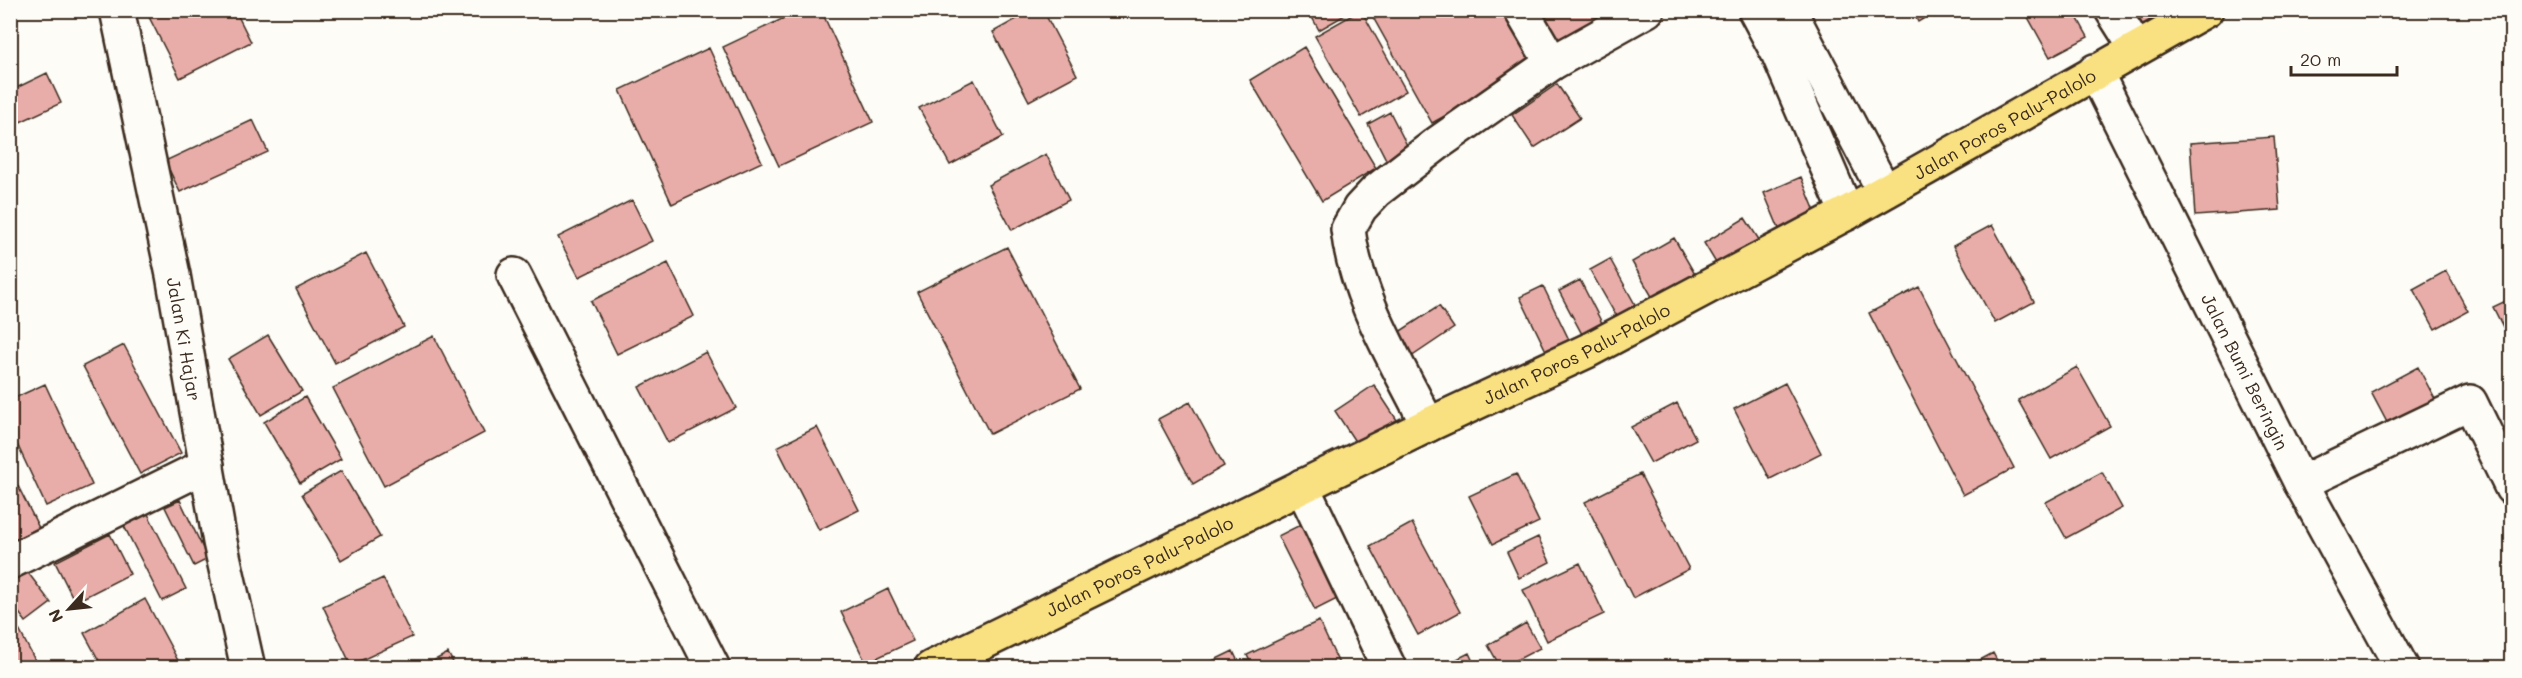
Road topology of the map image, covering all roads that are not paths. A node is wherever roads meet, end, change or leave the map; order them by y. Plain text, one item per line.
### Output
1 (117, 10) edge
2 (1521, 10) edge
3 (1647, 10) edge
4 (1755, 10) edge
5 (1789, 10) edge
6 (2112, 10) edge
7 (2206, 10) edge
8 (2136, 48) junction
9 (1552, 63) junction
10 (2095, 71) junction
11 (1884, 191) junction
12 (1847, 213) junction
13 (514, 275) dead end
14 (1428, 425) junction
15 (207, 465) junction
16 (2301, 483) junction
17 (1302, 486) junction
18 (2511, 488) edge
19 (10, 562) edge
20 (248, 668) edge
21 (713, 668) edge
22 (931, 668) edge
23 (1389, 668) edge
24 (2402, 668) edge

1 - 15 street, Jalan Ki Hajar
2 - 9 street
3 - 9 street
4 - 12 street
5 - 11 street
6 - 8 street
7 - 8 main road, Jalan Poros Palu-Palolo
8 - 10 main road, Jalan Poros Palu-Palolo
9 - 14 street
10 - 11 main road, Jalan Poros Palu-Palolo
10 - 16 street, Jalan Bumi Beringin
11 - 12 main road, Jalan Poros Palu-Palolo
12 - 14 main road, Jalan Poros Palu-Palolo
13 - 21 street
14 - 17 main road, Jalan Poros Palu-Palolo
15 - 19 street
15 - 20 street, Jalan Ki Hajar
16 - 18 street
16 - 24 street, Jalan Bumi Beringin
17 - 22 main road, Jalan Poros Palu-Palolo
17 - 23 street

